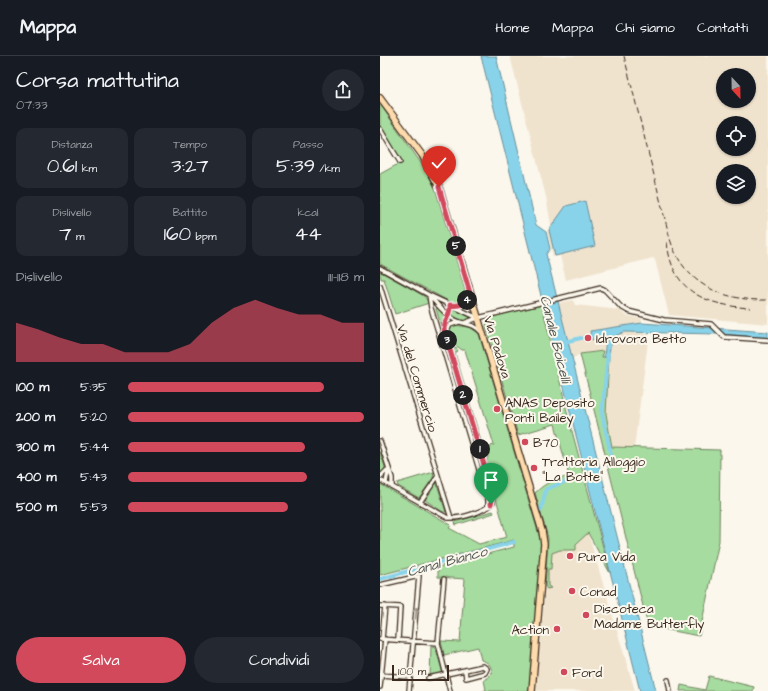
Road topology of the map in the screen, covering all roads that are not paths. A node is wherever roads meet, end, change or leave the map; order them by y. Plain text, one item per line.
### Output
1 (380, 98) edge
2 (380, 129) edge
3 (400, 162) dead end
4 (380, 268) edge
5 (380, 286) edge
6 (470, 293) junction
7 (429, 294) junction
8 (446, 302) junction
9 (437, 304) junction
10 (450, 305) junction
11 (433, 315) junction
12 (448, 316) junction
13 (478, 318) junction
14 (461, 323) junction
15 (483, 334) junction
16 (446, 337) junction
17 (768, 340) edge
18 (380, 441) edge
19 (482, 457) junction
20 (476, 459) junction
21 (387, 467) junction
22 (438, 476) junction
23 (380, 478) edge
24 (386, 483) junction
25 (392, 486) junction
26 (420, 502) junction
27 (488, 507) junction
28 (451, 518) junction
29 (444, 579) dead end
30 (380, 585) edge
31 (380, 606) edge
32 (385, 606) junction
33 (382, 639) edge
34 (398, 640) junction
35 (413, 641) junction
36 (438, 643) junction
37 (465, 670) junction
38 (381, 675) edge
39 (446, 675) junction
40 (410, 677) junction
41 (428, 678) dead end
42 (668, 680) dead end
43 (380, 687) edge
44 (409, 691) edge
45 (450, 691) edge
46 (532, 691) edge
47 (670, 691) edge

1 - 6 main road, Via Padova
2 - 3 street
4 - 7 street
5 - 22 street, Via del Commercio
6 - 10 street
6 - 13 main road, Via Padova
7 - 8 street
7 - 9 street
7 - 11 street
8 - 9 street
8 - 10 street
9 - 11 street
9 - 12 street
10 - 12 street
10 - 13 street
11 - 20 street
12 - 14 street
12 - 16 street
13 - 14 street
13 - 15 main road, Via Padova
13 - 17 street
14 - 15 street
14 - 16 street
15 - 46 main road, Via Padova
16 - 19 street
18 - 21 street
19 - 20 street
19 - 27 street
20 - 27 street
21 - 23 street
21 - 24 street
21 - 25 street
22 - 26 street
22 - 28 street, Via del Commercio
23 - 24 street
24 - 25 street
25 - 26 street
26 - 28 street
27 - 28 street
29 - 36 street
35 -> 30 street
31 - 32 street
32 - 33 street
32 - 34 street
33 - 34 street
33 - 38 street
34 - 35 street
35 - 36 street
35 - 40 street
36 - 39 street
37 - 37 street
37 - 39 street
38 - 40 street
38 - 43 street
39 - 41 street
39 - 45 street
40 - 44 street
42 - 47 street

